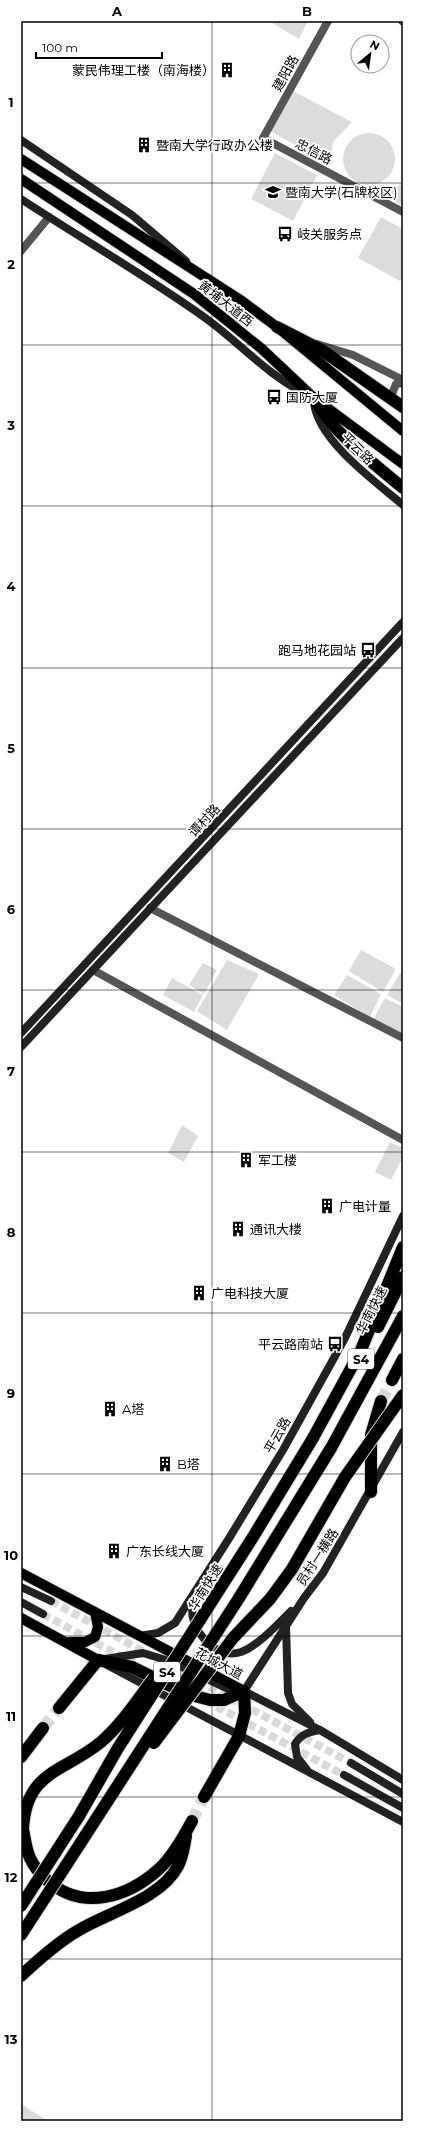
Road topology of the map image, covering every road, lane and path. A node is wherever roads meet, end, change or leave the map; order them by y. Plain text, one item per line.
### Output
1 (328, 21) edge
2 (263, 138) joint
3 (21, 140) edge
4 (21, 159) edge
5 (21, 179) edge
6 (21, 198) edge
7 (403, 212) edge
8 (49, 217) junction
9 (21, 251) edge
10 (197, 270) junction
11 (277, 327) junction
12 (305, 340) junction
13 (403, 381) edge
14 (314, 398) junction
15 (398, 403) edge
16 (403, 431) edge
17 (403, 464) edge
18 (403, 488) edge
19 (403, 505) edge
20 (403, 622) edge
21 (403, 638) edge
22 (150, 908) junction
23 (93, 970) junction
24 (21, 1033) edge
25 (403, 1038) edge
26 (21, 1047) edge
27 (403, 1140) edge
28 (403, 1216) edge
29 (403, 1247) edge
30 (403, 1276) edge
31 (403, 1316) edge
32 (403, 1359) edge
33 (392, 1380) tunnel mouth
34 (403, 1395) edge
35 (381, 1401) tunnel mouth
36 (403, 1432) edge
37 (313, 1438) junction
38 (371, 1492) junction
39 (21, 1573) edge
40 (21, 1587) edge
41 (194, 1594) junction
42 (304, 1598) junction
43 (51, 1601) tunnel mouth
44 (21, 1602) edge
45 (96, 1612) junction
46 (43, 1614) tunnel mouth
47 (21, 1618) edge
48 (286, 1626) junction
49 (192, 1634) junction
50 (139, 1636) junction
51 (66, 1642) junction
52 (98, 1660) junction
53 (244, 1691) junction
54 (59, 1708) tunnel mouth
55 (43, 1728) tunnel mouth
56 (320, 1730) junction
57 (239, 1736) junction
58 (21, 1757) edge
59 (351, 1763) tunnel mouth
60 (308, 1771) junction
61 (344, 1775) tunnel mouth
62 (403, 1780) edge
63 (403, 1794) edge
64 (204, 1797) tunnel mouth
65 (106, 1805) junction
66 (403, 1808) edge
67 (403, 1822) edge
68 (21, 1906) edge
69 (21, 1935) edge
70 (21, 1976) edge

1 - 2 street, 建阳路
2 - 7 street, 忠信路
3 - 10 street
4 - 10 main road, 黄埔大道西
5 - 14 main road, 黄埔大道西
6 - 8 street
8 - 9 street
8 - 14 street
10 - 11 main road, 黄埔大道西
11 - 12 highway
11 - 16 main road, 黄埔大道西
12 - 13 street
12 - 15 highway
13 - 15 street
14 - 17 main road, 黄埔大道西
14 - 18 highway
14 - 19 street, 平云路
20 - 24 street, 谭村路
21 - 22 street, 谭村路
22 - 23 street, 谭村路
22 - 25 street
23 - 26 street, 谭村路
23 - 27 street
28 - 41 street, 平云路
29 - 37 highway
30 - 37 highway, 华南快速 / S4
31 - 65 highway, S4, bridge
32 - 33 highway
34 - 65 highway, bridge
35 - 38 highway
36 - 38 street, 员村一横路
37 - 49 highway, 华南快速 / S4, bridge
38 - 42 street, 员村一横路
39 - 45 main road, 花城大道
40 - 43 street
41 - 42 street
41 - 50 street, 平云路
42 - 48 street, 员村一横路
44 - 46 street
45 - 50 main road, 花城大道
45 - 51 main road
47 - 51 main road
48 - 53 street, 员村一横路
48 - 56 street
49 - 68 highway, 华南快速 / S4, bridge
49 - 70 highway, bridge
50 - 53 main road, 花城大道
51 - 52 main road
52 - 53 street
52 - 53 highway
52 - 54 highway
52 - 57 street
53 - 56 street, 花城大道
53 - 57 highway
55 - 58 highway
56 - 60 street
56 - 62 street, 花城大道
57 - 60 street
57 - 64 highway
59 - 63 street
60 - 67 street
61 - 66 street
65 - 69 highway, S4, bridge

